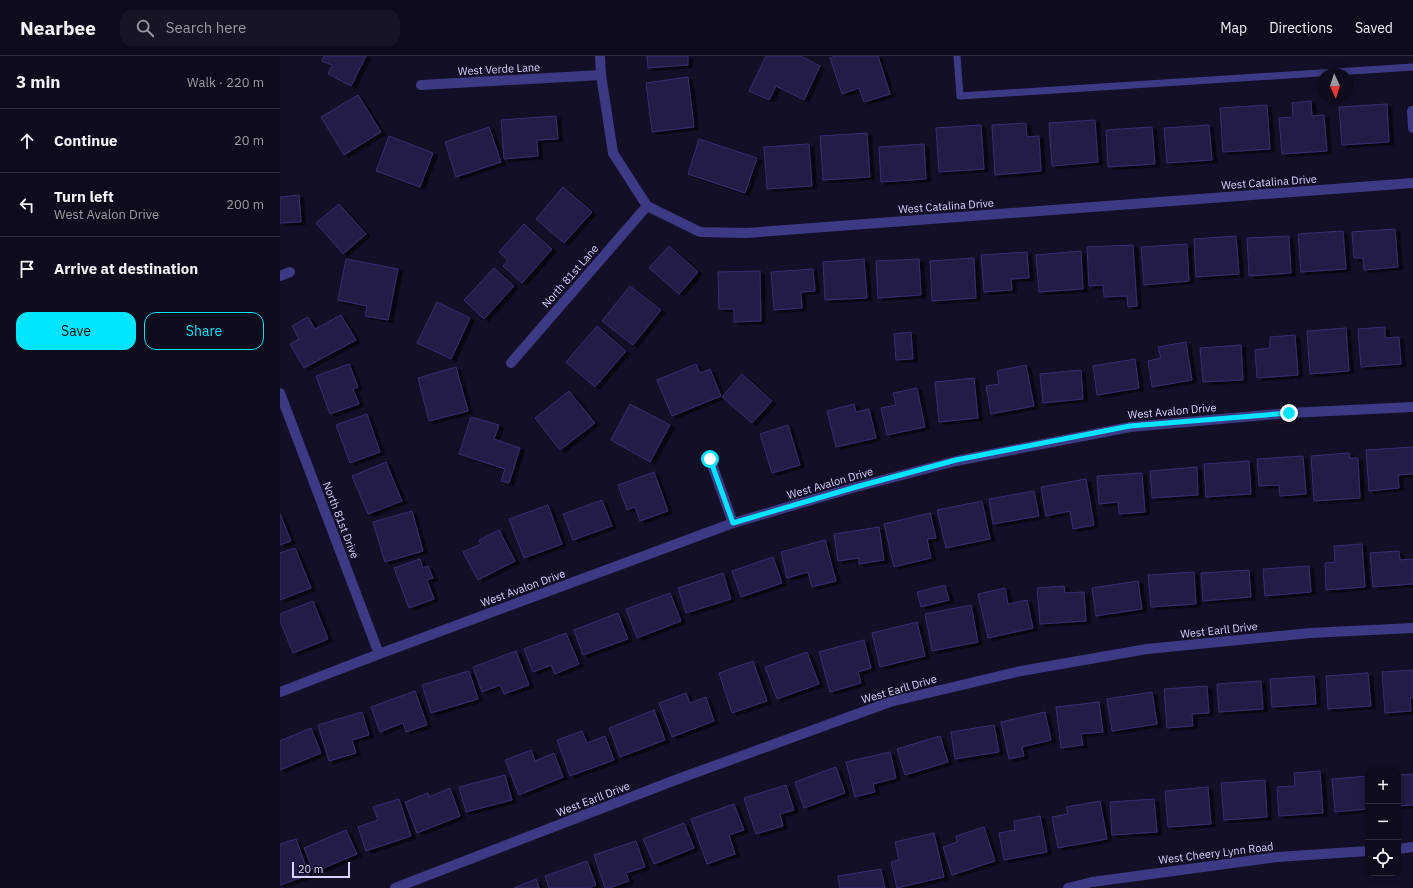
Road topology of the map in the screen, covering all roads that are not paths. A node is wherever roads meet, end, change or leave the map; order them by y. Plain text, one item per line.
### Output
1 (600, 56) edge
2 (957, 56) edge
3 (1413, 67) edge
4 (601, 76) junction
5 (421, 84) dead end
6 (1412, 111) dead end
7 (1413, 128) edge
8 (1413, 183) edge
9 (647, 206) junction
10 (290, 272) dead end
11 (280, 276) edge
12 (511, 363) dead end
13 (280, 394) edge
14 (1413, 407) edge
15 (710, 459) dead end
16 (733, 523) junction
17 (1413, 628) edge
18 (379, 654) junction
19 (280, 692) edge
20 (1401, 848) edge
21 (1413, 848) edge
22 (1365, 851) edge
23 (395, 888) edge
24 (1068, 888) edge

1 - 4 street
2 - 3 lane
4 - 5 street, West Verde Lane
4 - 9 street
6 - 7 street
8 - 9 street, West Catalina Drive
9 - 12 street, North 81st Lane
10 - 11 street
13 - 18 street, North 81st Drive
14 - 16 street, West Avalon Drive
15 - 16 street
16 - 18 street, West Avalon Drive
17 - 23 street, West Earll Drive
18 - 19 street, West Avalon Drive
20 - 21 street
22 - 24 street, West Cheery Lynn Road

